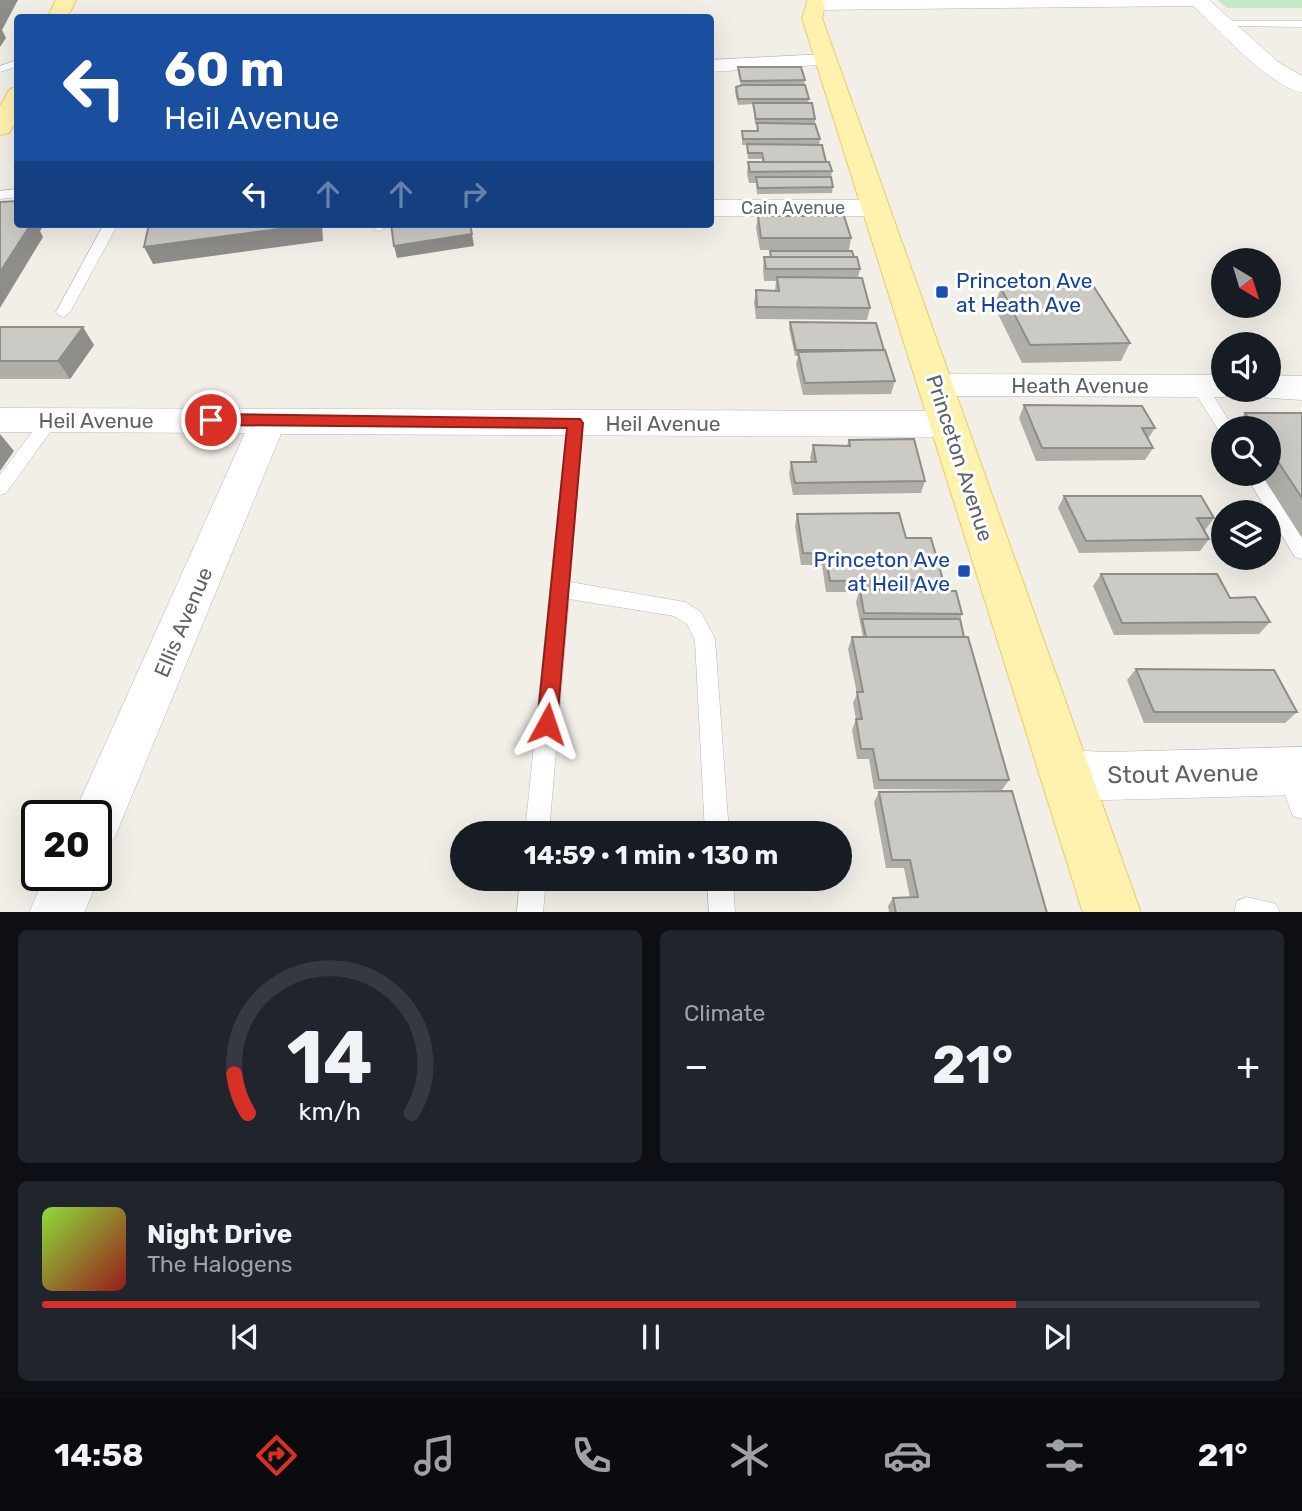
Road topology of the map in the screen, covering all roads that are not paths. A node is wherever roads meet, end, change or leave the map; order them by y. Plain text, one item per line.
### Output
1 (816, 1) edge
2 (1208, 9) edge
3 (1302, 24) edge
4 (827, 60) junction
5 (714, 66) edge
6 (1302, 86) edge
7 (714, 208) edge
8 (877, 208) junction
9 (109, 228) edge
10 (63, 312) dead end
11 (936, 385) junction
12 (1211, 386) edge
13 (1281, 387) edge
14 (1302, 387) edge
15 (0, 420) edge
16 (50, 420) junction
17 (268, 421) junction
18 (575, 423) junction
19 (948, 424) junction
20 (1261, 486) edge
21 (0, 488) edge
22 (1302, 551) edge
23 (559, 589) junction
24 (1065, 774) junction
25 (1297, 783) edge
26 (105, 800) edge
27 (538, 821) edge
28 (716, 821) edge
29 (66, 891) edge
30 (532, 891) edge
31 (721, 891) edge
32 (56, 912) edge
33 (530, 912) edge
34 (722, 912) edge
35 (1112, 912) edge

1 - 2 street
1 - 4 main road, Princeton Avenue
2 - 3 lane
2 - 6 street
4 - 5 street
4 - 8 main road, Princeton Avenue
7 - 8 street, Cain Avenue
8 - 11 main road, Princeton Avenue
9 - 10 lane
11 - 12 street, Heath Avenue
11 - 19 main road, Princeton Avenue
13 - 14 street
15 - 16 street, Heil Avenue
16 - 17 street, Heil Avenue
16 - 21 lane
17 - 18 street, Heil Avenue
17 - 26 street, Ellis Avenue
18 - 19 street, Heil Avenue
18 - 23 lane
19 - 24 main road, Princeton Avenue
20 - 22 lane
23 - 27 lane
23 - 28 lane
24 - 25 street, Stout Avenue
24 - 35 main road, Princeton Avenue
29 - 32 street
30 - 33 lane
31 - 34 lane

